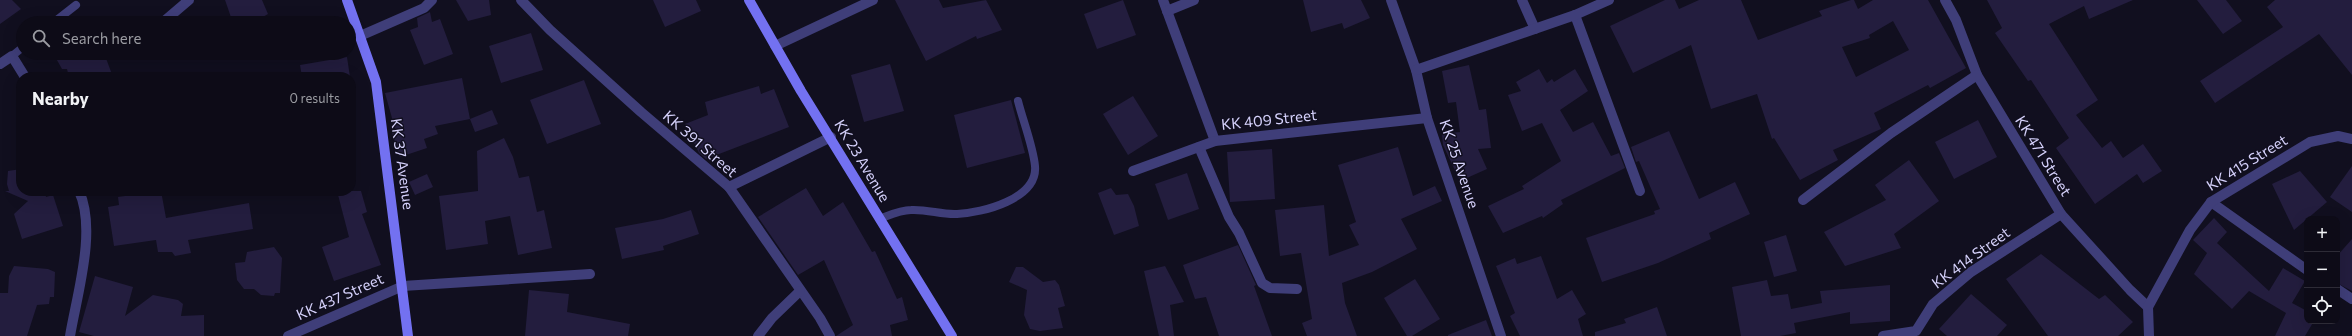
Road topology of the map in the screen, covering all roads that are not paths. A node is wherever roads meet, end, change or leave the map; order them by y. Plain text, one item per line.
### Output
1 (189, 0) edge
2 (347, 0) edge
3 (432, 0) edge
4 (521, 0) edge
5 (749, 0) edge
6 (873, 0) edge
7 (1163, 0) edge
8 (1194, 0) edge
9 (1391, 0) edge
10 (1522, 0) edge
11 (1609, 0) edge
12 (1945, 0) edge
13 (76, 5) dead end
14 (1167, 11) junction
15 (1574, 15) junction
16 (62, 16) edge
17 (170, 16) edge
18 (353, 16) edge
19 (356, 25) edge
20 (1535, 29) junction
21 (360, 36) junction
22 (775, 46) junction
23 (16, 53) edge
24 (12, 56) junction
25 (0, 64) edge
26 (1416, 70) junction
27 (22, 72) edge
28 (1977, 75) junction
29 (1018, 101) dead end
30 (1427, 118) junction
31 (831, 137) junction
32 (2352, 139) edge
33 (1215, 141) junction
34 (1199, 147) junction
35 (1133, 171) dead end
36 (729, 187) junction
37 (1640, 191) dead end
38 (82, 196) edge
39 (1803, 200) dead end
40 (2212, 202) junction
41 (2061, 214) junction
42 (879, 218) junction
43 (2304, 268) edge
44 (590, 274) dead end
45 (403, 286) junction
46 (1296, 289) dead end
47 (800, 291) junction
48 (2340, 292) edge
49 (2352, 299) edge
50 (2148, 306) junction
51 (1918, 334) edge
52 (70, 336) edge
53 (288, 336) edge
54 (408, 336) edge
55 (758, 336) edge
56 (830, 336) edge
57 (952, 336) edge
58 (1501, 336) edge
59 (1883, 336) edge
60 (2149, 336) edge

1 - 17 street
2 - 18 main road, KK 37 Avenue
3 - 21 street
4 - 36 street, KK 391 Street
5 - 22 main road, KK 23 Avenue
6 - 22 street
7 - 14 street, KK 409 Street
8 - 14 street
9 - 26 street, KK 25 Avenue
10 - 20 street
11 - 15 street
12 - 28 street, KK 471 Street
13 - 16 lane
14 - 33 street, KK 409 Street
15 - 20 street
15 - 37 street
19 - 21 main road, KK 37 Avenue
20 - 26 street
21 - 45 main road, KK 37 Avenue
22 - 31 main road, KK 23 Avenue
23 - 24 lane
24 - 25 street
24 - 27 street
26 - 30 street, KK 25 Avenue
28 - 39 street
28 - 41 street, KK 471 Street
29 - 42 lane
30 - 33 street, KK 409 Street
30 - 58 street, KK 25 Avenue
31 - 36 street
31 - 42 main road, KK 23 Avenue
32 - 40 street, KK 415 Street
33 - 34 street
34 - 35 street
34 - 46 street
36 - 47 street, KK 391 Street
38 - 52 street
40 - 43 street
40 - 50 street, KK 415 Street
41 - 50 street, KK 471 Street
41 - 51 street, KK 414 Street
42 - 57 main road, KK 23 Avenue
44 - 45 street, KK 437 Street
45 - 53 street, KK 437 Street
45 - 54 main road, KK 37 Avenue
47 - 55 street
47 - 56 street, KK 391 Street
48 - 49 street
50 - 60 street
51 - 59 street, KK 414 Street

